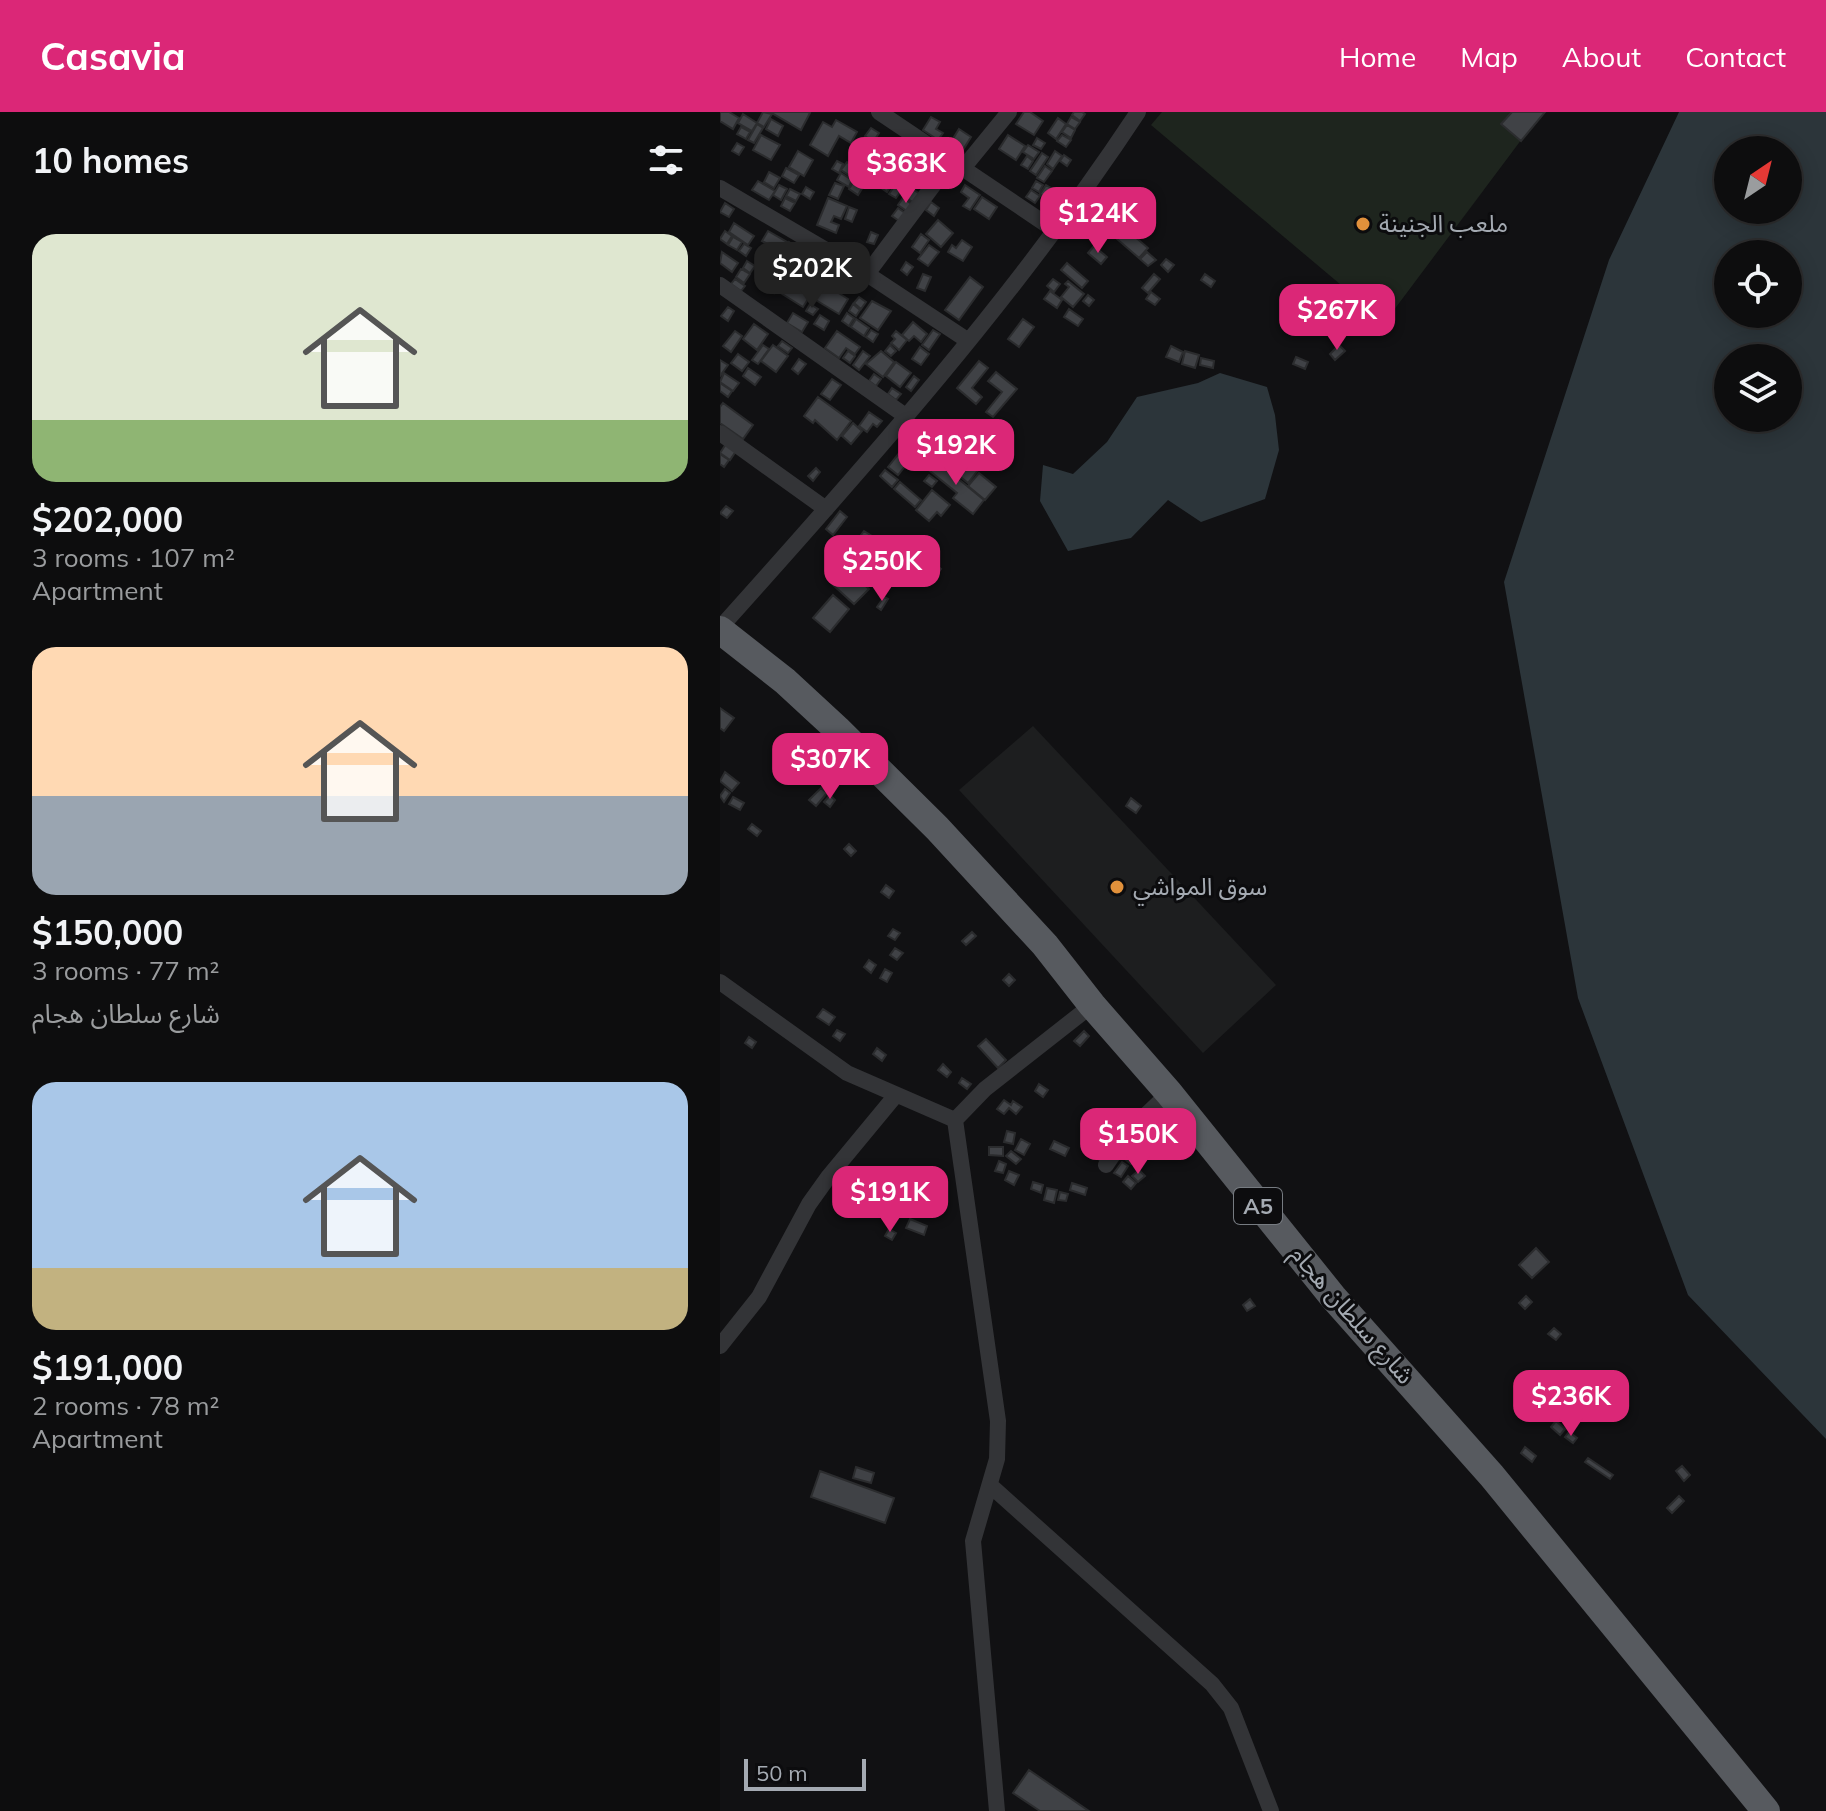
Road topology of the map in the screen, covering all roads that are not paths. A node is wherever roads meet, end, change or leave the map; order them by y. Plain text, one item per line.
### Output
1 (879, 112) edge
2 (1009, 112) edge
3 (1138, 112) edge
4 (964, 167) junction
5 (720, 188) edge
6 (1056, 231) junction
7 (867, 274) junction
8 (720, 285) edge
9 (967, 340) junction
10 (907, 417) junction
11 (720, 433) edge
12 (826, 509) junction
13 (720, 629) edge
14 (720, 982) edge
15 (1092, 1005) junction
16 (1169, 1093) junction
17 (896, 1095) junction
18 (955, 1120) junction
19 (1106, 1165) dead end
20 (720, 1346) edge
21 (991, 1486) junction
22 (997, 1811) edge
23 (1271, 1811) edge
24 (1766, 1811) edge

1 - 4 street
2 - 4 street
3 - 6 street
4 - 6 street
4 - 7 street
5 - 7 street
6 - 9 street
7 - 9 street
8 - 10 street
9 - 10 street
10 - 12 street
11 - 12 street
12 - 13 street
13 - 15 highway, شارع سلطان هجام / A5
14 - 17 street
15 - 16 highway, شارع سلطان هجام / A5
15 - 18 street
16 - 19 street
16 - 24 highway, شارع سلطان هجام / A5
17 - 18 street
17 - 20 street
18 - 21 street
21 - 22 street
21 - 23 street

